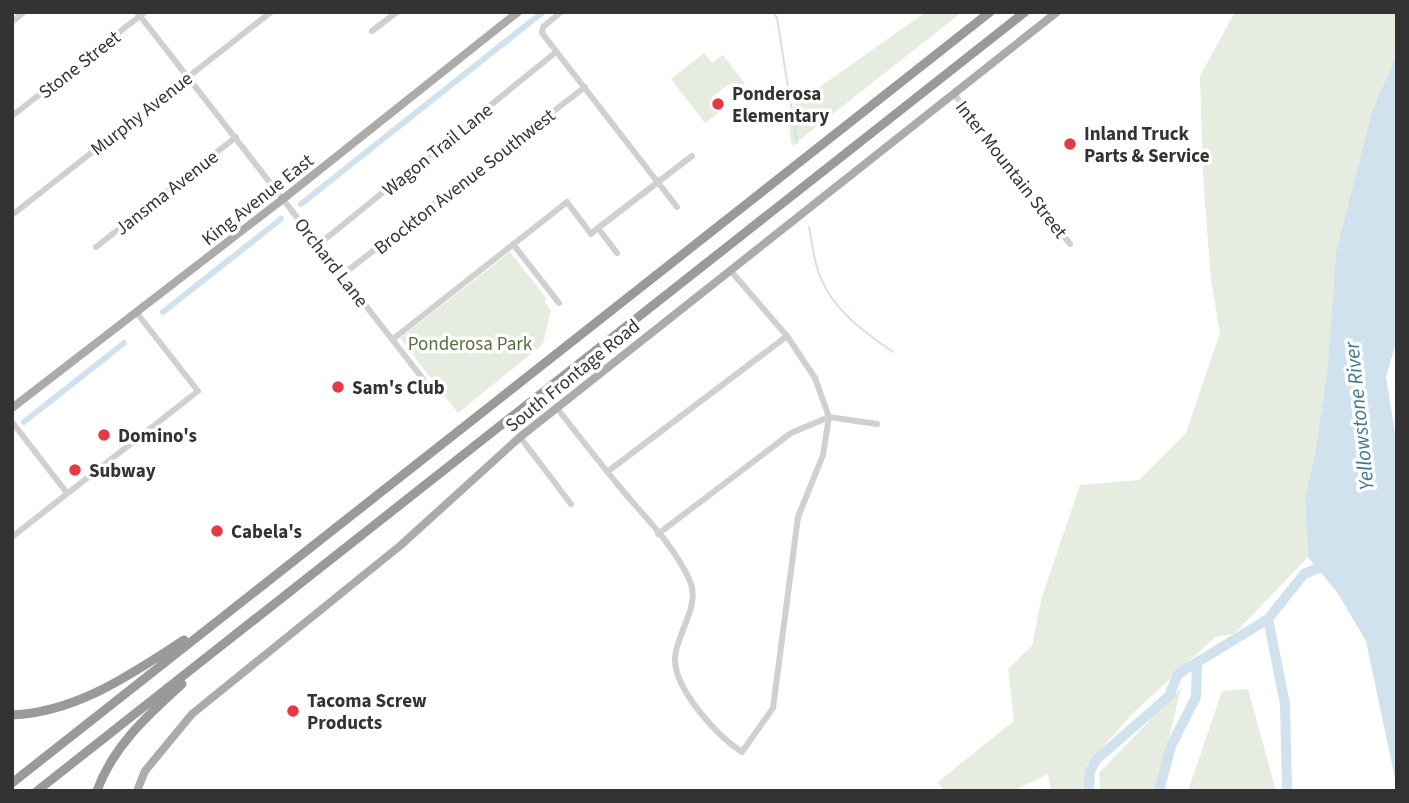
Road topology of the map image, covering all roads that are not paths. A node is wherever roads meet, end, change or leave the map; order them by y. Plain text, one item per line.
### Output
1 (24, 12) edge
2 (271, 12) edge
3 (397, 12) edge
4 (518, 12) edge
5 (561, 12) edge
6 (990, 12) edge
7 (1025, 12) edge
8 (1057, 12) edge
9 (141, 14) edge
10 (12, 22) edge
11 (372, 31) dead end
12 (556, 52) junction
13 (188, 76) junction
14 (585, 87) junction
15 (954, 94) junction
16 (12, 116) edge
17 (236, 137) junction
18 (692, 156) dead end
19 (658, 182) junction
20 (283, 199) junction
21 (677, 206) dead end
22 (12, 215) edge
23 (598, 228) junction
24 (513, 244) junction
25 (1070, 244) dead end
26 (318, 245) junction
27 (96, 247) dead end
28 (617, 253) dead end
29 (730, 270) junction
30 (342, 275) junction
31 (559, 303) dead end
32 (136, 312) junction
33 (786, 337) junction
34 (393, 339) junction
35 (423, 379) dead end
36 (556, 407) junction
37 (12, 408) edge
38 (829, 417) junction
39 (12, 422) edge
40 (877, 425) dead end
41 (520, 437) junction
42 (607, 472) junction
43 (67, 493) junction
44 (571, 504) dead end
45 (658, 534) junction
46 (12, 537) edge
47 (224, 615) junction
48 (234, 635) junction
49 (12, 715) edge
50 (12, 783) edge
51 (37, 791) edge
52 (97, 791) edge
53 (137, 791) edge

1 - 10 street
2 - 13 street, Murphy Avenue
3 - 11 street
4 - 20 main road, King Avenue East
5 - 12 street
6 - 47 highway
7 - 48 highway
8 - 15 main road, South Frontage Road
9 - 13 street, Orchard Lane
9 - 16 street, Stone Street
12 - 14 street
12 - 26 street, Wagon Trail Lane
13 - 17 street, Orchard Lane
13 - 22 street, Murphy Avenue
14 - 19 street
14 - 30 street, Brockton Avenue Southwest
15 - 25 street, Inter Mountain Street
15 - 29 main road, South Frontage Road
17 - 20 street, Orchard Lane
17 - 27 street, Jansma Avenue
18 - 19 street
19 - 21 street
19 - 23 street
20 - 26 street, Orchard Lane
20 - 32 main road, King Avenue East
23 - 24 street
23 - 28 street
24 - 31 street
24 - 34 street
26 - 30 street, Orchard Lane
29 - 33 street
29 - 36 main road, South Frontage Road
30 - 34 street, Orchard Lane
32 - 37 main road, King Avenue East
32 - 43 street
33 - 38 street
33 - 42 street
34 - 35 street, Orchard Lane
36 - 41 main road, South Frontage Road
36 - 42 street
38 - 40 street
38 - 45 street
38 - 45 street
39 - 43 street
41 - 44 street
41 - 53 main road, South Frontage Road
42 - 45 street
43 - 46 street
47 - 49 highway
47 - 50 highway
48 - 51 highway
48 - 52 highway

